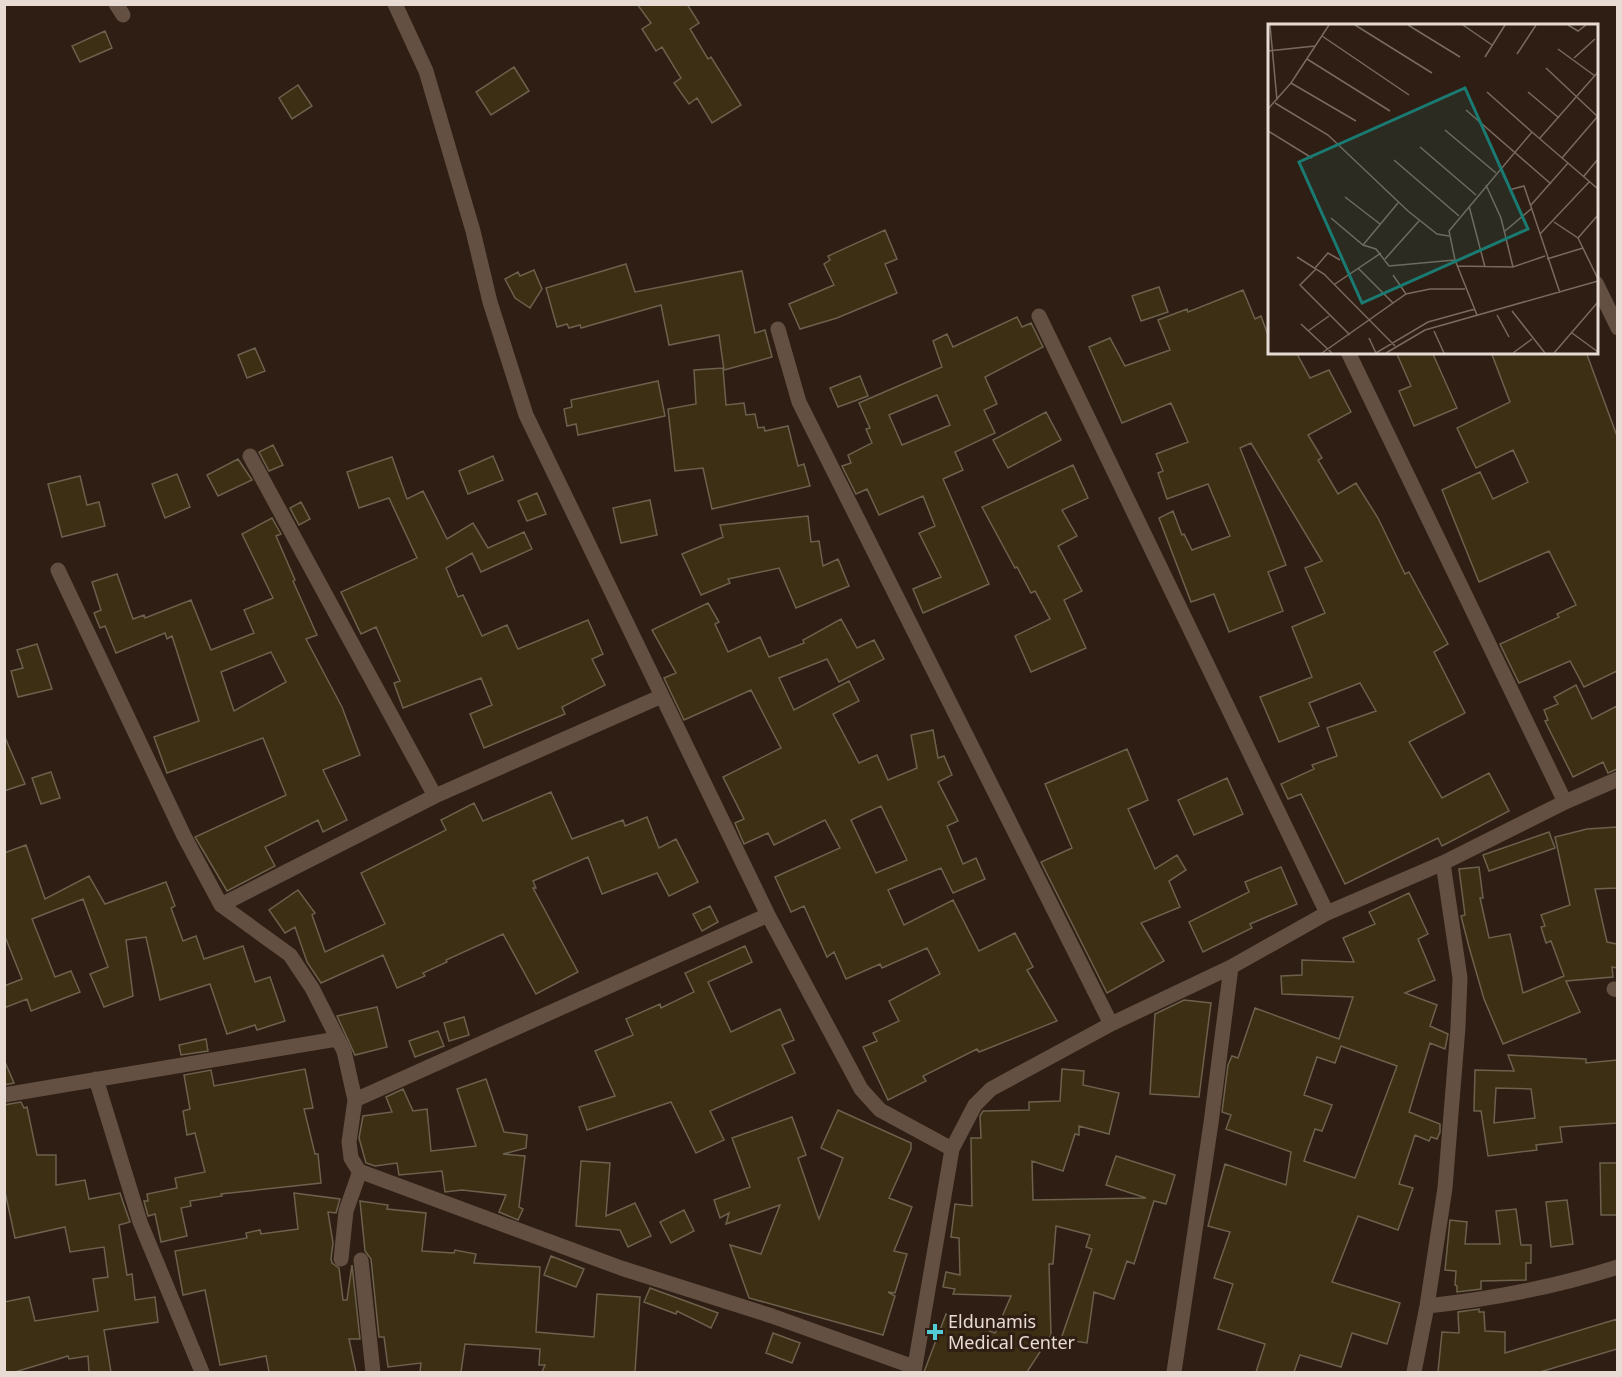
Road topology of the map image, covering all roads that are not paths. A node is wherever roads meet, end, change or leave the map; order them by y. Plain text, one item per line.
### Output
1 (394, 4) edge
2 (1598, 287) edge
3 (1039, 316) dead end
4 (1617, 328) edge
5 (778, 329) dead end
6 (1349, 354) edge
7 (250, 456) dead end
8 (57, 570) dead end
9 (662, 696) junction
10 (1617, 779) edge
11 (435, 796) junction
12 (1565, 802) junction
13 (1443, 863) junction
14 (221, 905) junction
15 (1327, 913) junction
16 (768, 915) junction
17 (1231, 967) junction
18 (1111, 1024) junction
19 (337, 1039) junction
20 (96, 1079) junction
21 (4, 1095) edge
22 (355, 1101) junction
23 (952, 1149) junction
24 (360, 1171) junction
25 (341, 1259) dead end
26 (361, 1260) dead end
27 (1617, 1267) edge
28 (1428, 1306) junction
29 (914, 1370) edge
30 (202, 1372) edge
31 (373, 1372) edge
32 (1174, 1372) edge
33 (1414, 1372) edge

1 - 9 street
2 - 4 street
3 - 15 street
5 - 18 street
6 - 12 street
7 - 11 street
8 - 14 street
9 - 11 street
9 - 16 street
10 - 12 street
11 - 14 street
12 - 13 street
13 - 15 street
13 - 28 street
14 - 19 street
15 - 17 street
16 - 22 street
16 - 23 street
17 - 18 street
17 - 32 street
18 - 23 street
19 - 20 street
19 - 22 street
20 - 21 street
20 - 30 street
22 - 24 street
23 - 29 street
24 - 25 street
24 - 29 street
26 - 31 street
27 - 28 street
28 - 33 street

